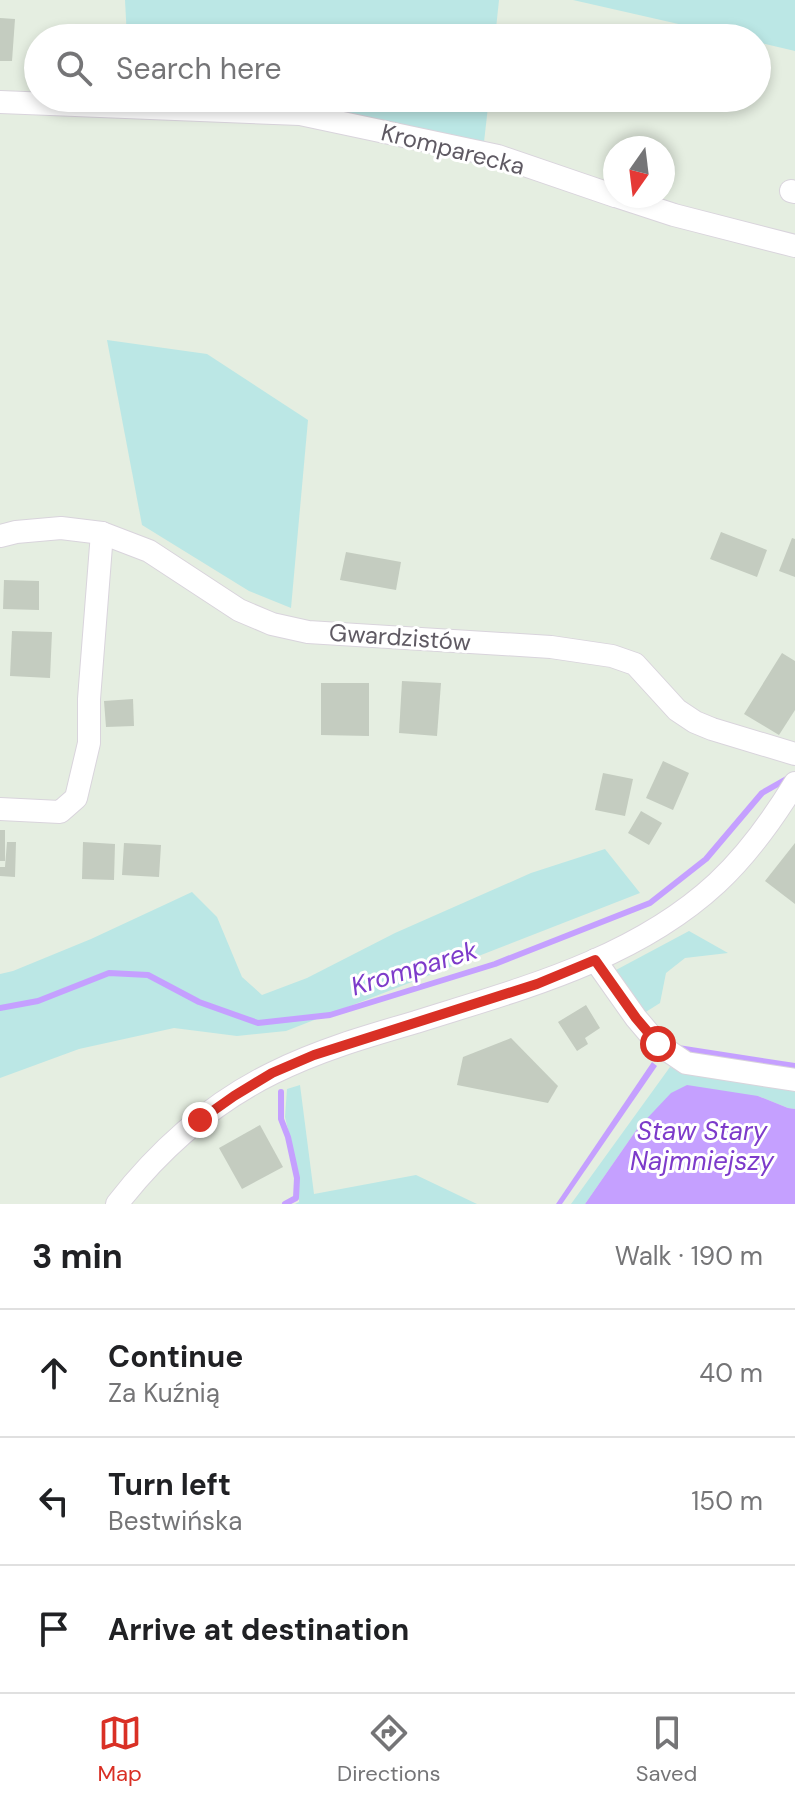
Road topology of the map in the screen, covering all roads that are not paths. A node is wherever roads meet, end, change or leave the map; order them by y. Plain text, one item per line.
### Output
1 (0, 102) edge
2 (24, 103) edge
3 (250, 112) edge
4 (603, 192) edge
5 (653, 208) edge
6 (795, 246) edge
7 (102, 533) junction
8 (0, 536) edge
9 (795, 754) edge
10 (790, 791) edge
11 (0, 809) edge
12 (595, 960) junction
13 (795, 1080) edge
14 (117, 1204) edge

1 - 2 street, Kromparecka
3 - 4 street, Kromparecka
5 - 6 street, Kromparecka
7 - 8 street, Gwardzistów
7 - 9 street, Gwardzistów
7 - 11 street
10 - 12 street
12 - 13 street
12 - 14 street

